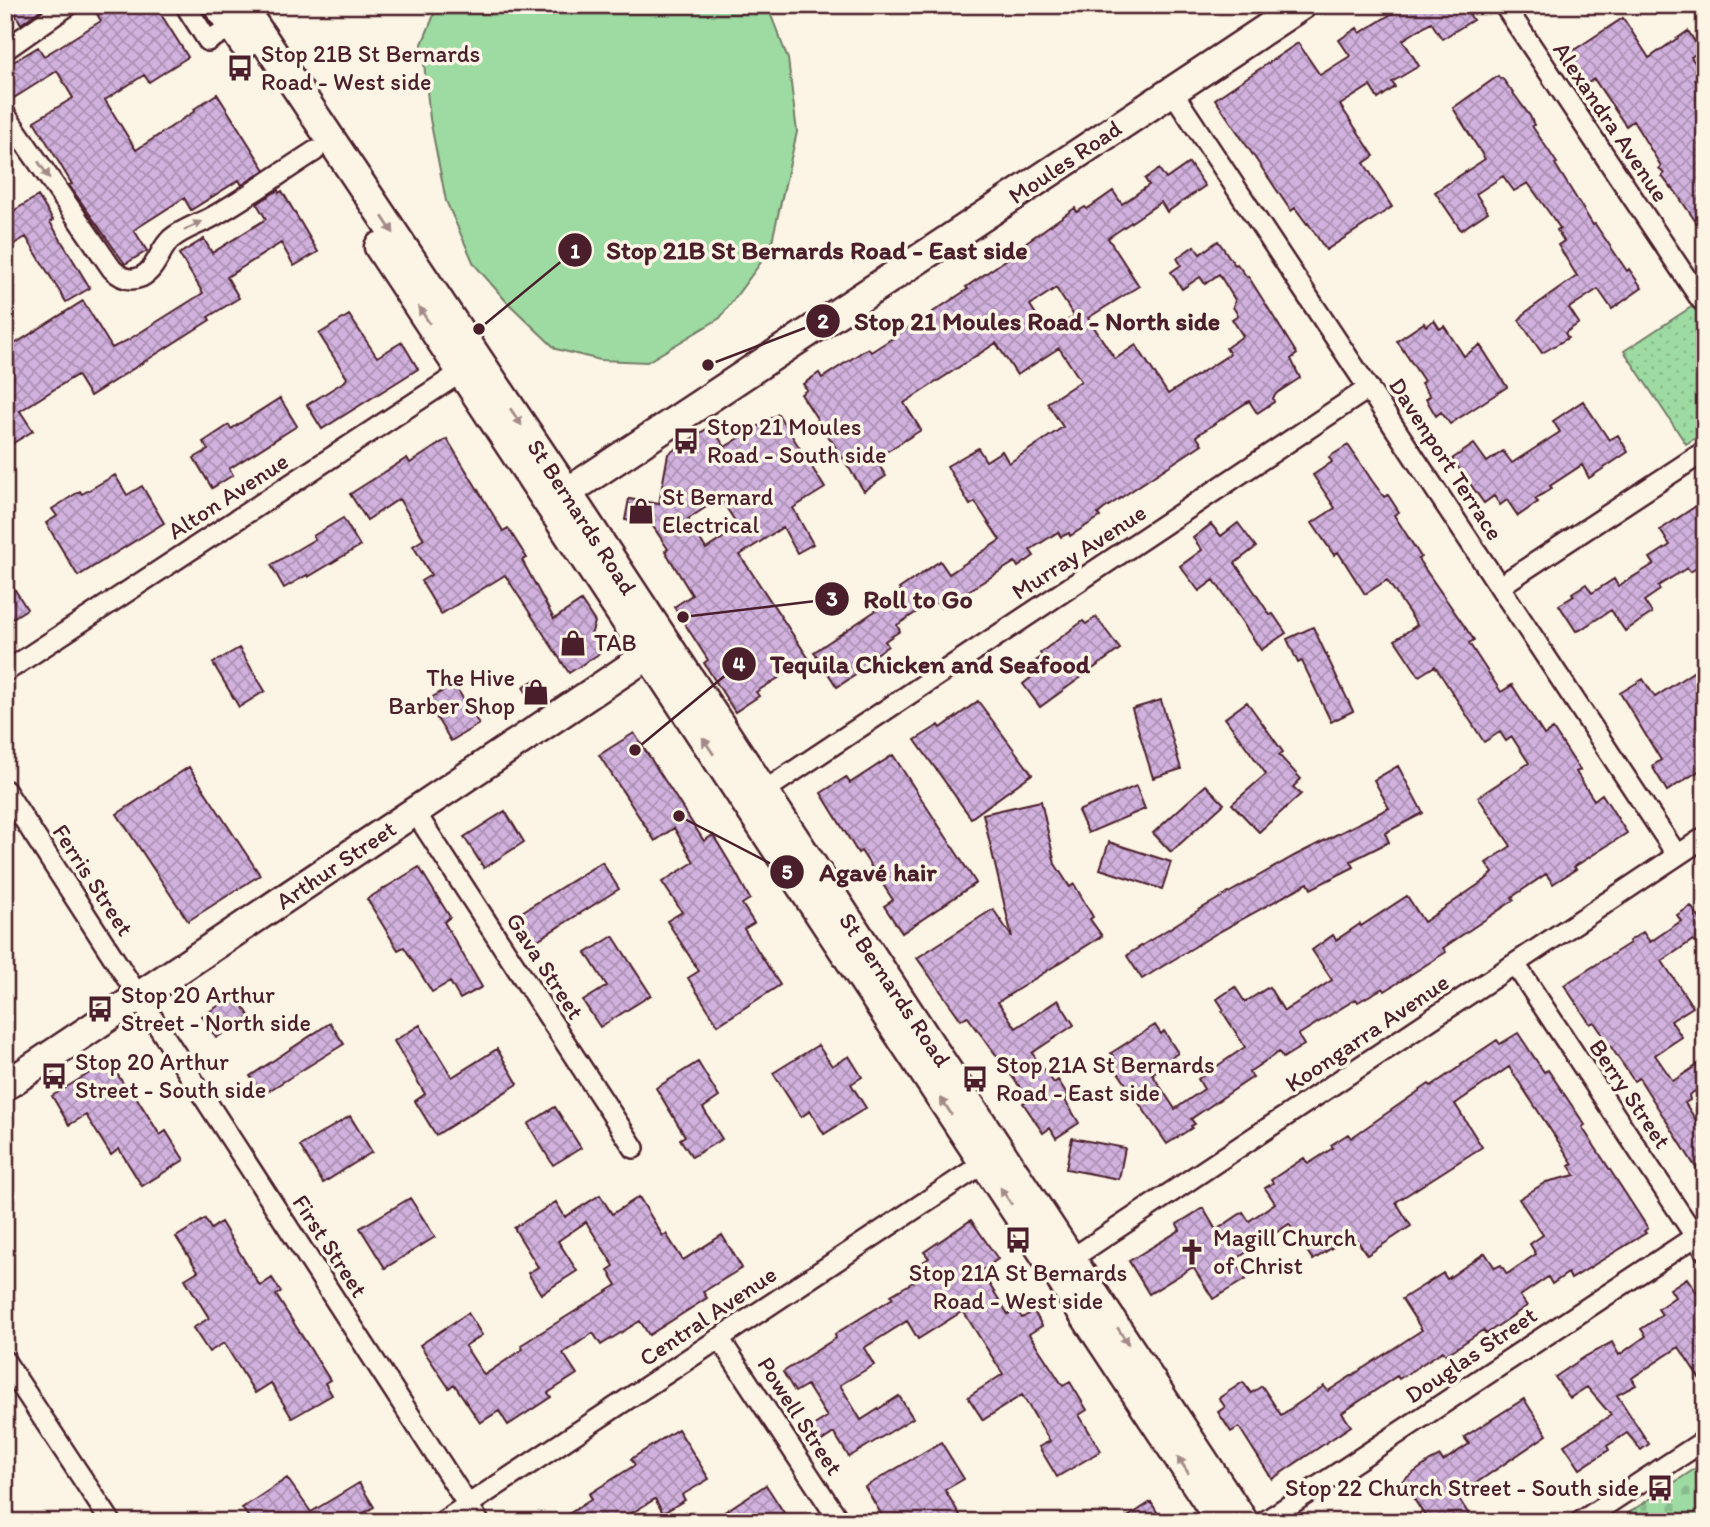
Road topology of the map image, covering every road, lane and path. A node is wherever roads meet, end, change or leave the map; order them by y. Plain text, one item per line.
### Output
1 (69, 5) edge
2 (185, 5) edge
3 (1302, 5) edge
4 (1504, 5) edge
5 (231, 12) edge
6 (5, 50) edge
7 (1172, 91) junction
8 (5, 114) edge
9 (316, 150) junction
10 (1701, 300) dead end
11 (470, 366) junction
12 (1369, 388) junction
13 (1705, 451) edge
14 (558, 498) junction
15 (1500, 586) junction
16 (657, 650) junction
17 (5, 672) edge
18 (5, 790) edge
19 (755, 797) junction
20 (415, 812) junction
21 (1705, 837) edge
22 (1677, 855) junction
23 (1515, 964) junction
24 (140, 997) junction
25 (5, 1086) edge
26 (634, 1148) dead end
27 (993, 1157) junction
28 (1701, 1239) edge
29 (1064, 1264) junction
30 (719, 1338) junction
31 (5, 1361) edge
32 (1705, 1440) edge
33 (468, 1505) junction
34 (111, 1522) edge
35 (442, 1522) edge
36 (479, 1522) edge
37 (840, 1522) edge
38 (1221, 1522) edge
39 (1244, 1522) edge
40 (1264, 1522) edge
41 (1580, 1522) edge

1 - 6 street
2 - 5 street
3 - 7 main road, Moules Road
4 - 10 street, Alexandra Avenue
5 - 9 main road, St Bernards Road
5 -> 11 main road, St Bernards Road
7 - 12 street, Davenport Terrace
7 - 14 main road, Moules Road
8 -> 9 street
11 -> 9 main road, St Bernards Road
11 - 14 main road, St Bernards Road
11 - 17 street, Alton Avenue
12 - 15 street, Davenport Terrace
12 - 19 street, Murray Avenue
13 - 15 street
14 - 16 main road, St Bernards Road
15 - 22 street, Davenport Terrace
16 - 19 main road, St Bernards Road
16 - 20 main road, Arthur Street
18 - 24 street, Ferris Street
19 - 27 main road, St Bernards Road
20 - 24 main road, Arthur Street
20 - 26 street, Gava Street
21 - 22 street, Koongarra Avenue
22 - 23 street, Koongarra Avenue
23 - 28 street, Berry Street
23 - 29 street, Koongarra Avenue
24 - 25 main road, Arthur Street
24 - 33 street, First Street
27 - 29 main road, St Bernards Road
27 - 30 street, Central Avenue
28 - 40 street, Douglas Street
38 -> 29 main road, St Bernards Road
29 -> 39 main road, St Bernards Road
30 - 33 street, Central Avenue
30 - 37 street, Powell Street
31 - 34 street
32 - 41 street
33 - 35 street, Central Avenue
33 - 36 street, First Street

